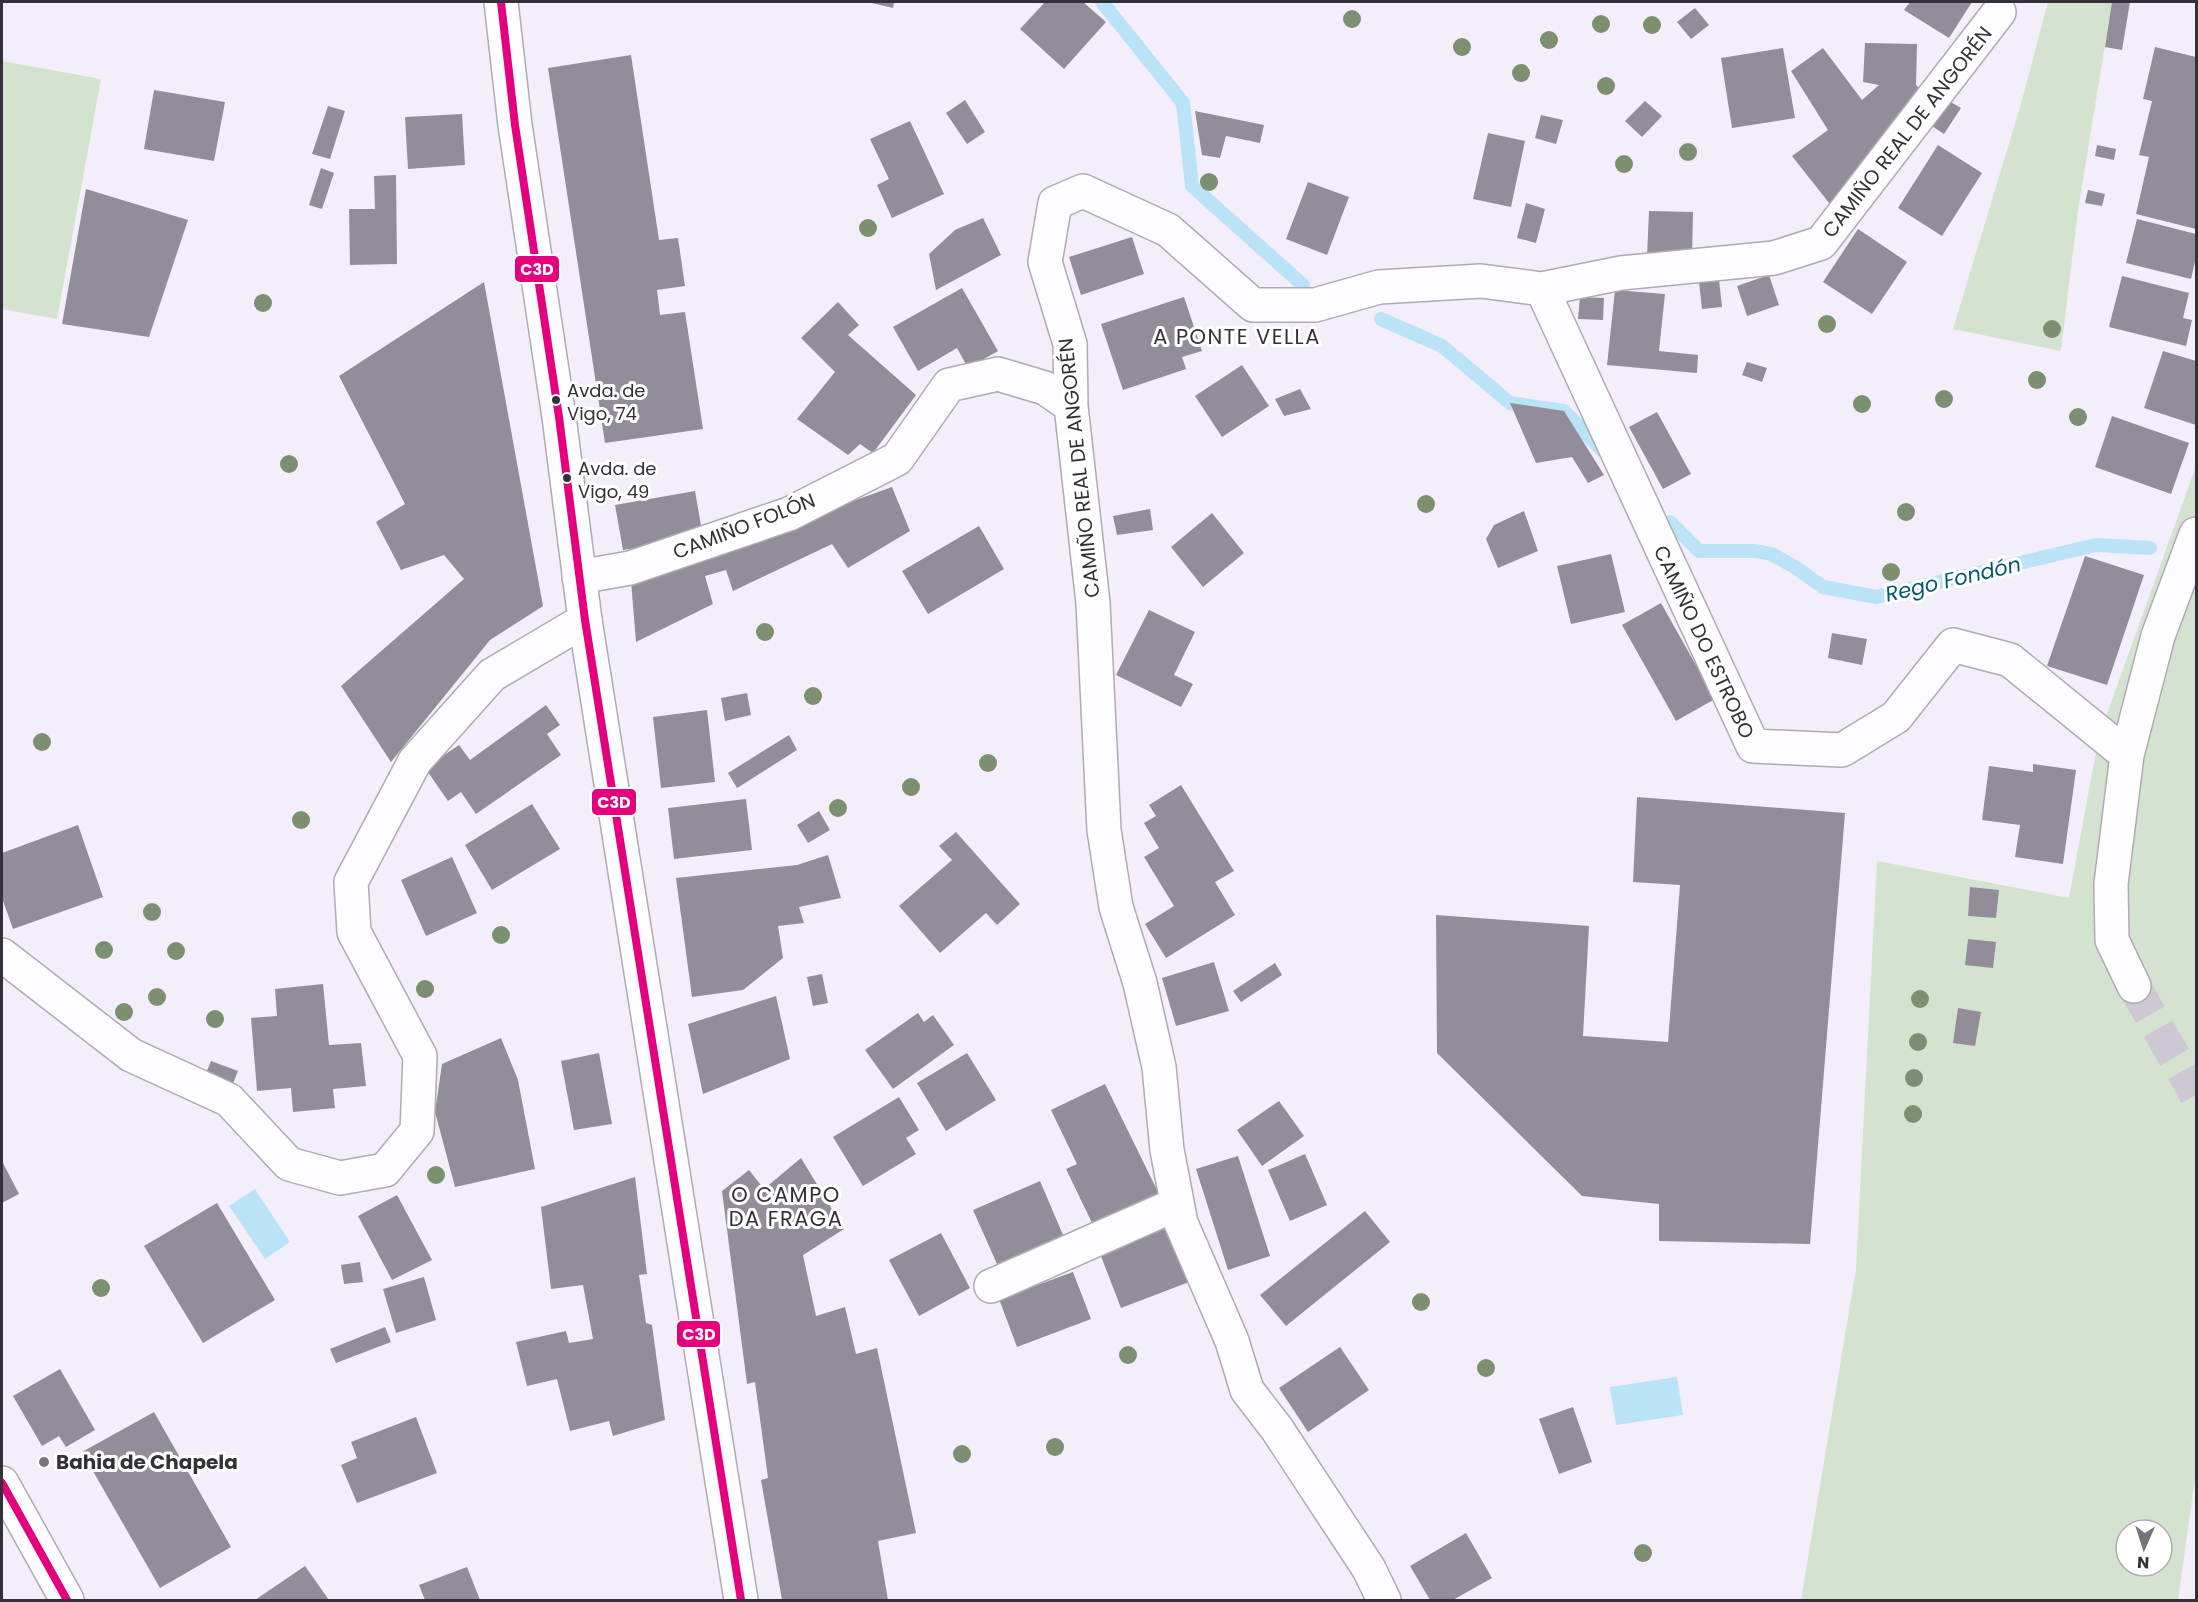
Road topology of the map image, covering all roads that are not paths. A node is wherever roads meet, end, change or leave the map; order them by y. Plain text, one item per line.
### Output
1 (501, 2) edge
2 (1999, 12) dead end
3 (1542, 290) junction
4 (1071, 406) junction
5 (2196, 534) edge
6 (579, 577) junction
7 (585, 620) junction
8 (2127, 755) junction
9 (2, 955) edge
10 (2134, 986) tunnel mouth
11 (1177, 1204) junction
12 (991, 1286) dead end
13 (2, 1483) edge
14 (68, 1600) edge
15 (741, 1600) edge
16 (1384, 1600) edge

1 - 6 main road
2 - 3 main road, CAMIÑO REAL DE ANGORÉN
3 - 4 main road, CAMIÑO REAL DE ANGORÉN
3 - 8 main road, CAMIÑO DO ESTROBO
4 - 6 main road, CAMIÑO FOLÓN
4 - 11 main road, CAMIÑO REAL DE ANGORÉN
5 - 8 main road
6 - 7 main road
7 - 9 main road
7 - 15 main road
8 - 10 main road
11 - 12 main road
11 - 16 main road, CAMIÑO REAL DE ANGORÉN
13 - 14 main road

